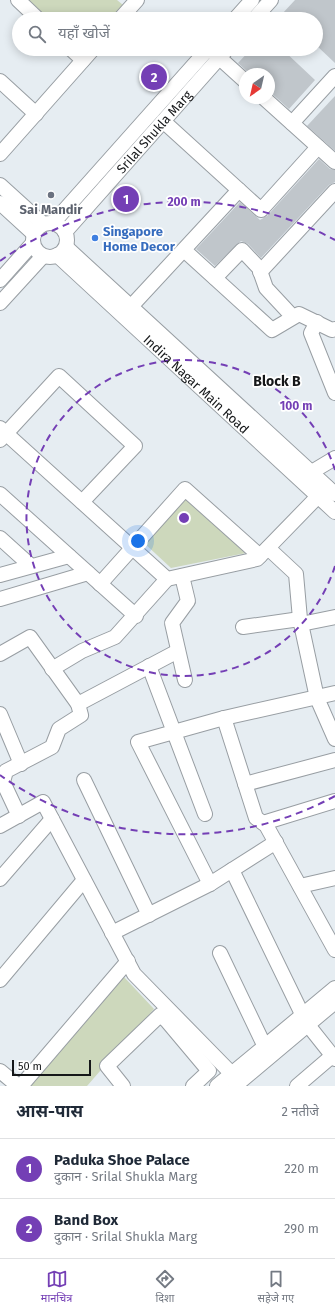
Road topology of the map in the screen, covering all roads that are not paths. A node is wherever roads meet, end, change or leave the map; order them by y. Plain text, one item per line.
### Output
1 (18, 0) edge
2 (271, 0) edge
3 (132, 2) edge
4 (244, 3) edge
5 (31, 12) edge
6 (125, 12) edge
7 (239, 12) edge
8 (260, 12) edge
9 (79, 56) edge
10 (87, 56) edge
11 (211, 56) edge
12 (212, 56) edge
13 (221, 56) edge
14 (83, 60) junction
15 (239, 75) edge
16 (335, 76) edge
17 (0, 81) edge
18 (271, 104) edge
19 (36, 114) junction
20 (163, 121) junction
21 (292, 123) junction
22 (318, 147) junction
23 (0, 154) edge
24 (335, 162) edge
25 (0, 185) edge
26 (239, 190) junction
27 (335, 191) edge
28 (0, 203) edge
29 (41, 231) junction
30 (65, 232) junction
31 (184, 250) junction
32 (61, 251) junction
33 (43, 256) junction
34 (260, 272) junction
35 (215, 278) junction
36 (0, 280) edge
37 (0, 303) edge
38 (126, 311) junction
39 (293, 317) junction
40 (317, 322) junction
41 (335, 329) edge
42 (335, 393) edge
43 (2, 434) edge
44 (335, 458) edge
45 (312, 472) junction
46 (299, 479) junction
47 (327, 493) edge
48 (0, 494) edge
49 (82, 502) junction
50 (335, 512) edge
51 (0, 538) edge
52 (132, 548) junction
53 (264, 552) junction
54 (69, 556) junction
55 (31, 566) junction
56 (88, 573) junction
57 (0, 575) edge
58 (182, 576) junction
59 (167, 579) junction
60 (100, 584) junction
61 (0, 598) edge
62 (136, 616) junction
63 (335, 617) edge
64 (300, 621) junction
65 (242, 627) dead end
66 (178, 651) junction
67 (0, 654) edge
68 (149, 666) junction
69 (52, 668) junction
70 (185, 680) dead end
71 (335, 693) edge
72 (317, 698) junction
73 (78, 704) junction
74 (0, 714) edge
75 (224, 718) junction
76 (174, 732) junction
77 (335, 739) edge
78 (335, 760) edge
79 (21, 764) junction
80 (84, 780) dead end
81 (245, 784) junction
82 (335, 801) edge
83 (205, 814) dead end
84 (19, 816) junction
85 (52, 819) junction
86 (263, 823) junction
87 (0, 826) edge
88 (276, 842) junction
89 (232, 870) junction
90 (335, 878) edge
91 (0, 879) edge
92 (84, 880) junction
93 (210, 884) junction
94 (300, 886) junction
95 (149, 915) junction
96 (112, 933) junction
97 (335, 950) edge
98 (220, 953) dead end
99 (128, 962) junction
100 (0, 980) edge
101 (335, 988) edge
102 (331, 1005) edge
103 (305, 1021) junction
104 (265, 1046) junction
105 (334, 1057) edge
106 (0, 1071) edge
107 (233, 1080) edge
108 (18, 1086) edge
109 (21, 1086) edge
110 (123, 1086) edge
111 (193, 1086) edge
112 (217, 1086) edge
113 (297, 1086) edge

1 - 5 street
2 - 8 street
3 - 6 street
4 - 7 street
9 - 14 street
10 - 14 street
11 - 29 street, Srilal Shukla Marg
12 - 20 street, Srilal Shukla Marg
13 - 15 street
14 - 19 street
16 - 21 street
17 - 19 street
18 - 21 street
19 - 23 street
20 - 26 street
20 - 30 street, Srilal Shukla Marg
21 - 22 street
22 - 24 street
22 - 26 street
25 - 29 street
26 - 31 street
27 - 34 street
28 - 29 street
29 - 30 street
29 - 33 street
29 - 36 street, Srilal Shukla Marg
30 - 32 street
31 - 35 street
31 - 38 street
32 - 33 street
32 - 38 street, Indira Nagar Main Road
33 - 37 street
34 - 35 street
34 - 39 street
35 - 39 street
38 - 45 street, Indira Nagar Main Road
38 - 46 street, Indira Nagar Main Road
39 - 40 street
40 - 41 street
40 - 42 street
43 - 49 street
43 - 49 street
44 - 45 street
45 - 46 street
45 - 47 street, Indira Nagar Main Road
46 - 47 street, Indira Nagar Main Road
47 - 50 street, Indira Nagar Main Road
47 - 53 street
48 - 54 street
49 - 52 street
51 - 55 street
52 - 53 street
52 - 59 street
52 - 60 street
53 - 58 street
53 - 64 street
54 - 55 street
54 - 56 street
55 - 57 street
56 - 60 street
56 - 61 street
58 - 59 street
58 - 66 street
59 - 62 street
60 - 62 street
62 - 69 street
63 - 64 street
64 - 65 street
64 - 72 street
66 - 68 street
66 - 70 street
67 - 69 street
68 - 73 street
68 - 76 street
69 - 73 street
71 - 72 street
72 - 75 street
72 - 77 street
73 - 79 street
74 - 79 street
75 - 76 street
75 - 81 street
76 - 83 street
76 - 93 street
78 - 81 street
79 - 84 street
80 - 95 street
81 - 86 street
82 - 86 street
84 - 85 street
84 - 87 street
85 - 91 street
85 - 92 street
86 - 88 street
88 - 89 street
88 - 94 street
89 - 93 street
89 - 103 street
90 - 94 street
92 - 96 street
92 - 100 street
93 - 95 street
94 - 97 street
95 - 96 street
96 - 99 street
98 - 104 street
99 - 107 street
99 - 109 street
101 - 102 street
102 - 103 street
103 - 104 street
103 - 105 street
103 - 107 street
104 - 107 street
105 - 113 street
106 - 108 street
107 - 112 street
110 - 111 street

